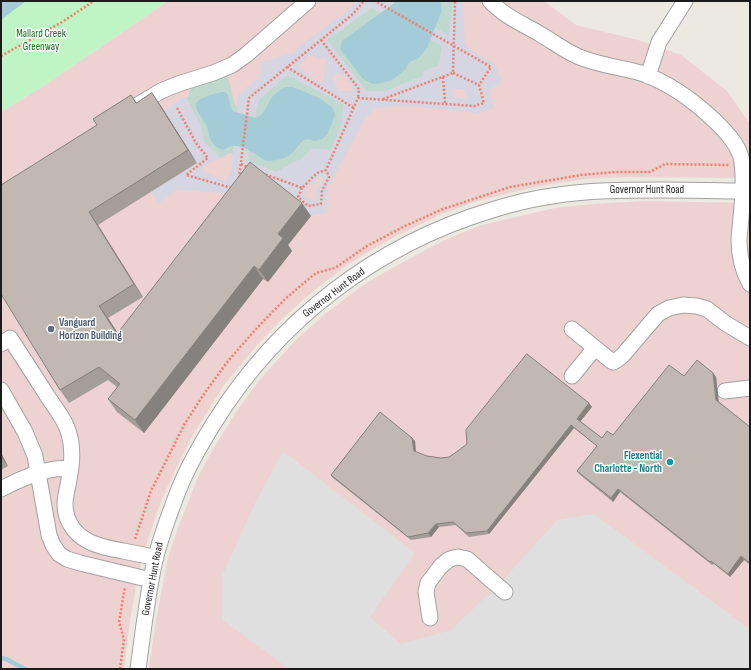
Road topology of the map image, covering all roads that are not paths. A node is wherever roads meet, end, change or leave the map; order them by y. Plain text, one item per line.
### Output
1 (308, 1) edge
2 (490, 1) edge
3 (684, 1) edge
4 (648, 76) junction
5 (123, 114) edge
6 (746, 191) edge
7 (750, 284) edge
8 (572, 329) dead end
9 (750, 338) edge
10 (1, 344) edge
11 (595, 348) junction
12 (572, 376) dead end
13 (750, 388) edge
14 (1, 390) edge
15 (725, 391) dead end
16 (71, 468) junction
17 (38, 473) junction
18 (1, 489) edge
19 (66, 517) junction
20 (46, 522) junction
21 (156, 558) junction
22 (151, 580) junction
23 (505, 592) dead end
24 (430, 618) dead end
25 (138, 669) edge

1 - 5 street
2 - 4 street
3 - 4 street
4 - 6 street
6 - 7 street
6 - 21 street, Governor Hunt Road
8 - 11 street
9 - 11 street
10 - 16 street
11 - 12 street
13 - 15 street
14 - 17 street
16 - 17 street
16 - 19 street
17 - 18 street
17 - 20 street
19 - 20 street
19 - 21 street
20 - 22 street
21 - 22 street, Governor Hunt Road
22 - 25 street, Governor Hunt Road
23 - 24 street

